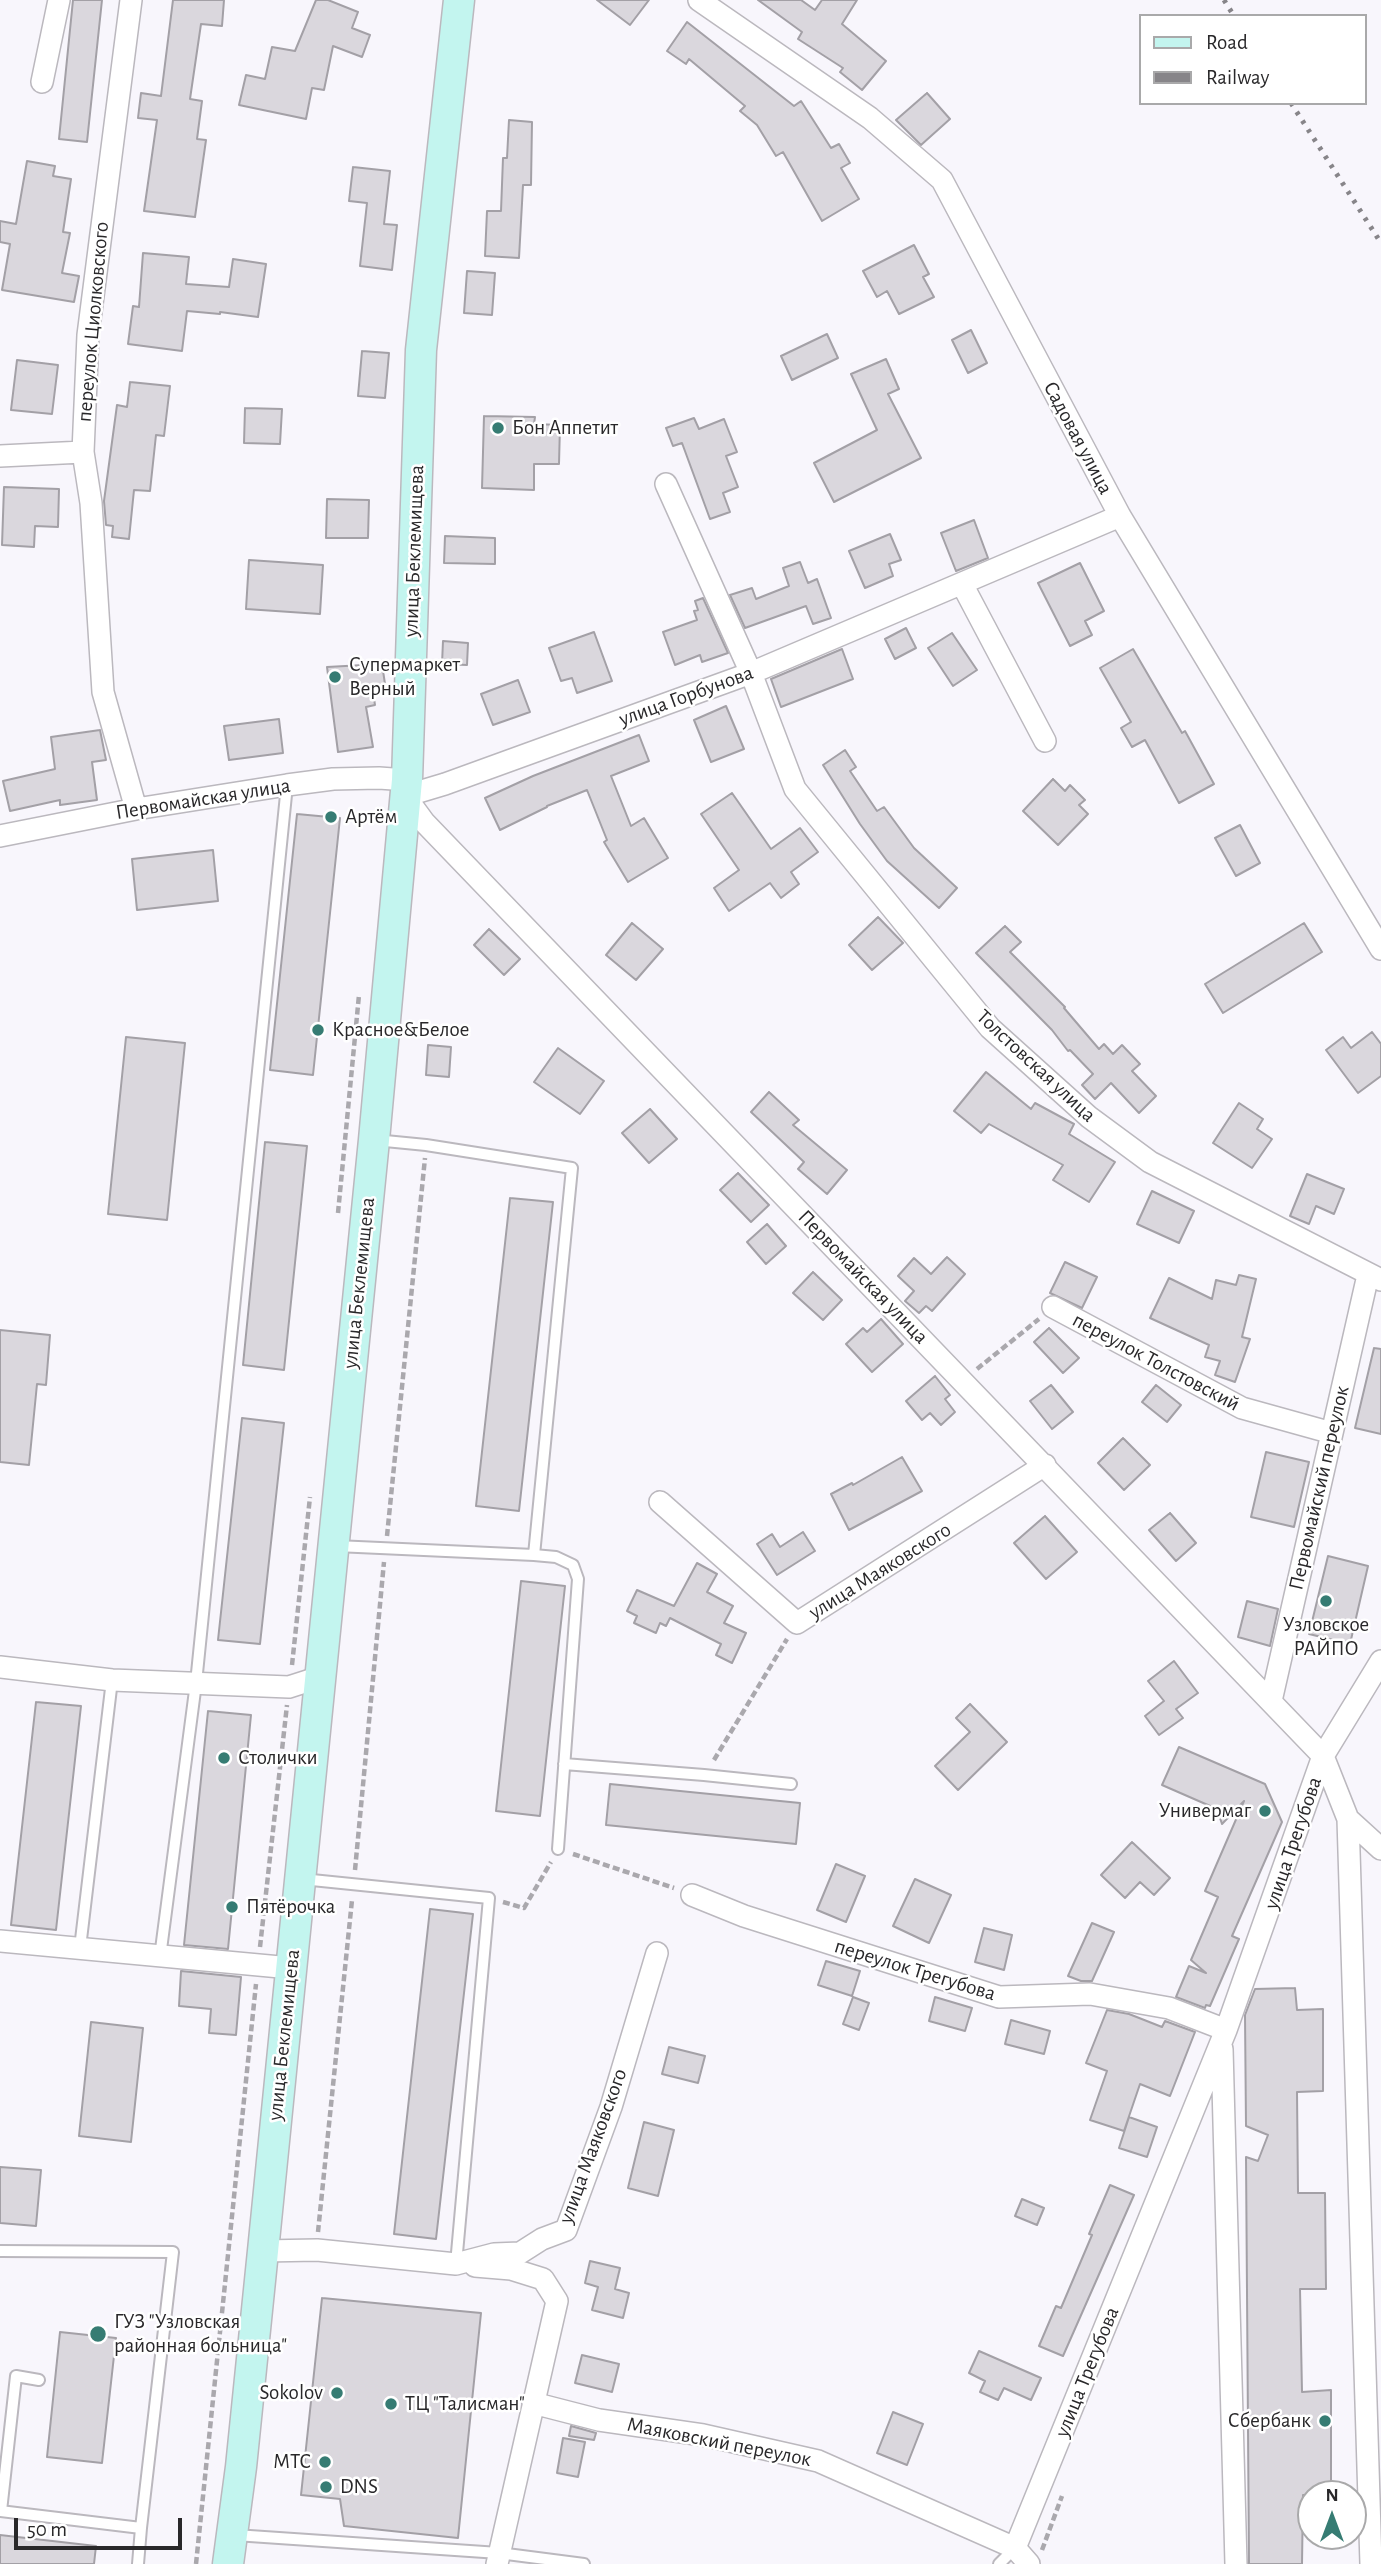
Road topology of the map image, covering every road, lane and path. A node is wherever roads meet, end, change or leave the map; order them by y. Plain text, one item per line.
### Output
1 (59, 0) edge
2 (131, 0) edge
3 (459, 0) edge
4 (699, 0) edge
5 (42, 82) dead end
6 (83, 452) junction
7 (0, 456) edge
8 (666, 484) dead end
9 (1120, 516) junction
10 (962, 584) junction
11 (751, 673) junction
12 (1045, 741) dead end
13 (286, 785) junction
14 (406, 788) junction
15 (136, 808) junction
16 (0, 836) edge
17 (1381, 949) edge
18 (374, 1140) junction
19 (426, 1145) junction
20 (1375, 1277) edge
21 (1053, 1307) joint
22 (963, 1380) junction
23 (1332, 1433) junction
24 (1045, 1465) junction
25 (660, 1502) dead end
26 (333, 1546) junction
27 (385, 1549) junction
28 (534, 1555) junction
29 (797, 1623) junction
30 (1381, 1661) edge
31 (0, 1667) edge
32 (320, 1677) junction
33 (112, 1680) junction
34 (196, 1683) junction
35 (1271, 1701) junction
36 (1323, 1756) junction
37 (564, 1764) junction
38 (704, 1775) junction
39 (791, 1784) dead end
40 (1348, 1819) junction
41 (558, 1849) junction
42 (1381, 1849) edge
43 (299, 1879) junction
44 (353, 1885) junction
45 (692, 1895) joint
46 (489, 1898) junction
47 (0, 1941) edge
48 (80, 1948) junction
49 (657, 1953) dead end
50 (160, 1957) junction
51 (291, 1968) junction
52 (1224, 2035) junction
53 (317, 2250) junction
54 (0, 2251) edge
55 (263, 2251) junction
56 (456, 2264) junction
57 (39, 2380) dead end
58 (533, 2403) junction
59 (1, 2511) edge
60 (141, 2528) junction
61 (1376, 2539) edge
62 (230, 2550) edge
63 (1022, 2556) edge
64 (498, 2558) edge
65 (138, 2564) edge
66 (584, 2564) edge
67 (999, 2564) edge
68 (1236, 2564) edge
69 (1371, 2564) edge

1 - 5 street
2 - 6 street, переулок Циолковского
3 - 14 main road, улица Беклемищева
4 - 9 street, Садовая улица
6 - 7 street
6 - 15 street, переулок Циолковского
8 - 11 street, Толстовская улица
9 - 10 street, улица Горбунова
9 - 17 street, Садовая улица
10 - 11 street, улица Горбунова
10 - 12 street
11 - 14 street, улица Горбунова
11 - 20 street, Толстовская улица
13 - 14 street, Первомайская улица
13 - 15 street, Первомайская улица
13 - 34 lane
14 - 18 main road, улица Беклемищева
14 - 22 street, Первомайская улица
15 - 16 street, Первомайская улица
18 - 19 lane
18 - 26 main road, улица Беклемищева
19 - 27 path
19 - 28 lane
20 - 23 street, Первомайский переулок
21 - 22 path, переулок Толстовский
21 - 23 street, переулок Толстовский
22 - 24 street, Первомайская улица
23 - 35 street, Первомайский переулок
24 - 29 street, улица Маяковского
24 - 35 street, Первомайская улица
25 - 29 street, улица Маяковского
26 - 27 lane
26 - 32 main road, улица Беклемищева
27 - 28 lane
27 - 44 path
28 - 37 lane
29 - 38 path
30 - 36 street
31 - 33 street
32 - 34 street
32 - 43 main road, улица Беклемищева
33 - 34 street
33 - 48 lane
34 - 50 lane
35 - 36 street, Первомайская улица
36 - 40 street, улица Трегубова
36 - 52 street, улица Трегубова
37 - 38 lane
37 - 41 lane
38 - 39 lane
40 - 42 street
40 - 61 street, улица Трегубова
41 - 45 path
41 - 46 path
43 - 44 lane
43 - 51 main road, улица Беклемищева
44 - 46 lane
44 - 53 path
45 - 52 street, переулок Трегубова
46 - 56 lane
47 - 48 street
48 - 50 street
49 - 56 street, улица Маяковского
50 - 51 street
51 - 55 main road, улица Беклемищева
52 - 63 street, улица Трегубова
52 - 68 street
53 - 55 street, улица Маяковского
53 - 56 street, улица Маяковского
54 - 60 lane
55 - 62 main road, улица Беклемищева
56 - 58 street, улица Маяковского
57 - 59 lane
58 - 63 street, Маяковский переулок
58 - 64 street, улица Маяковского
59 - 60 lane
60 - 65 lane
61 - 69 street, улица Трегубова
62 - 64 lane
63 - 67 lane
64 - 66 lane

